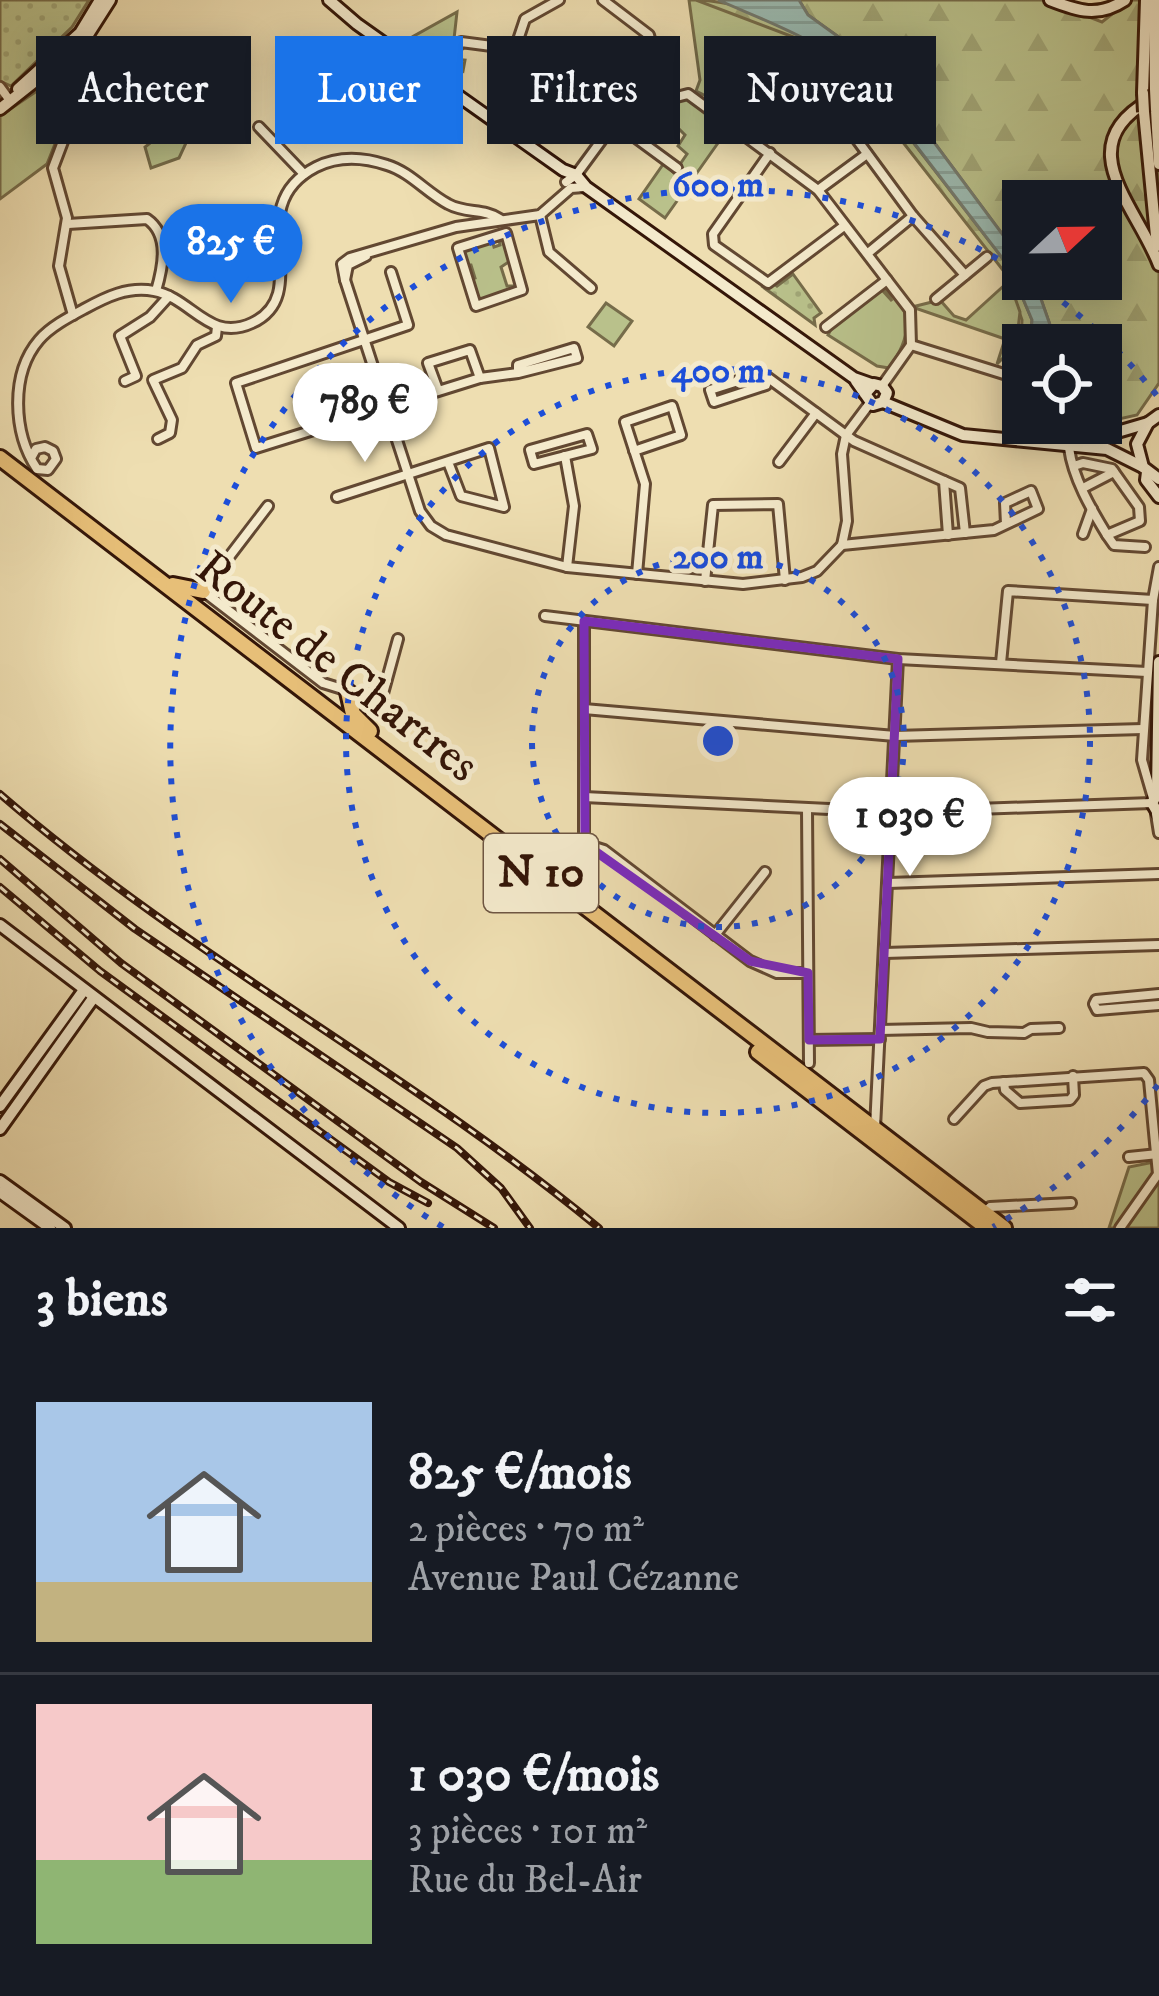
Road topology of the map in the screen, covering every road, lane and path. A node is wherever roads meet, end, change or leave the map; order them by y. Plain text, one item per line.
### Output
1 (100, 0) edge
2 (110, 0) edge
3 (329, 0) edge
4 (342, 0) edge
5 (560, 0) edge
6 (603, 0) edge
7 (1050, 0) edge
8 (1124, 0) edge
9 (1150, 0) edge
10 (80, 36) edge
11 (82, 36) edge
12 (378, 36) edge
13 (379, 36) edge
14 (519, 36) edge
15 (649, 36) edge
16 (36, 74) edge
17 (35, 84) edge
18 (463, 97) edge
19 (2, 99) edge
20 (1151, 100) edge
21 (483, 111) junction
22 (259, 127) dead end
23 (62, 144) edge
24 (596, 144) edge
25 (644, 144) edge
26 (758, 144) edge
27 (860, 144) edge
28 (770, 153) junction
29 (867, 154) junction
30 (1159, 157) edge
31 (677, 168) dead end
32 (304, 174) junction
33 (568, 182) junction
34 (818, 190) junction
35 (540, 214) junction
36 (913, 216) junction
37 (495, 220) junction
38 (479, 223) junction
39 (68, 224) junction
40 (844, 226) junction
41 (483, 239) junction
42 (664, 242) junction
43 (867, 254) junction
44 (987, 256) dead end
45 (1159, 263) edge
46 (391, 272) dead end
47 (964, 275) junction
48 (887, 280) junction
49 (591, 287) dead end
50 (156, 291) junction
51 (169, 296) junction
52 (936, 299) dead end
53 (73, 315) junction
54 (217, 327) junction
55 (826, 327) dead end
56 (365, 340) junction
57 (911, 345) junction
58 (518, 373) junction
59 (1002, 374) edge
60 (136, 376) junction
61 (767, 377) junction
62 (479, 378) junction
63 (153, 380) junction
64 (125, 381) dead end
65 (438, 390) junction
66 (876, 394) junction
67 (1159, 404) edge
68 (386, 407) junction
69 (816, 413) junction
70 (1152, 420) edge
71 (1122, 430) edge
72 (846, 435) junction
73 (158, 439) dead end
74 (1002, 439) edge
75 (1044, 444) edge
76 (1069, 448) junction
77 (634, 451) junction
78 (565, 456) junction
79 (0, 458) edge
80 (31, 458) dead end
81 (448, 461) junction
82 (778, 463) dead end
83 (1073, 466) junction
84 (0, 468) edge
85 (1114, 472) junction
86 (1150, 473) edge
87 (407, 474) junction
88 (944, 481) junction
89 (1083, 488) junction
90 (337, 497) dead end
91 (1159, 497) edge
92 (268, 506) dead end
93 (1092, 509) junction
94 (78, 523) junction
95 (1006, 524) junction
96 (965, 533) junction
97 (1083, 534) dead end
98 (948, 535) junction
99 (1107, 535) junction
100 (111, 543) junction
101 (842, 545) junction
102 (1144, 547) dead end
103 (567, 567) junction
104 (1159, 567) edge
105 (637, 574) junction
106 (785, 580) junction
107 (705, 581) junction
108 (203, 591) junction
109 (1153, 600) junction
110 (545, 616) dead end
111 (584, 621) junction
112 (398, 638) dead end
113 (898, 658) junction
114 (1159, 662) edge
115 (1001, 663) junction
116 (1147, 672) junction
117 (348, 692) junction
118 (584, 710) junction
119 (1143, 729) junction
120 (895, 736) junction
121 (1158, 762) edge
122 (424, 784) junction
123 (584, 797) junction
124 (1156, 802) edge
125 (807, 810) junction
126 (891, 812) junction
127 (1159, 833) edge
128 (585, 844) junction
129 (765, 872) dead end
130 (1159, 874) edge
131 (888, 883) junction
132 (578, 894) junction
133 (0, 925) edge
134 (716, 934) junction
135 (1159, 945) edge
136 (884, 953) junction
137 (808, 973) junction
138 (89, 993) junction
139 (1159, 994) edge
140 (1159, 1006) edge
141 (1059, 1028) dead end
142 (880, 1034) junction
143 (809, 1040) junction
144 (809, 1063) dead end
145 (780, 1070) junction
146 (1072, 1076) junction
147 (1004, 1082) junction
148 (878, 1097) junction
149 (811, 1103) dead end
150 (0, 1106) edge
151 (856, 1115) junction
152 (954, 1119) dead end
153 (0, 1129) edge
154 (876, 1130) junction
155 (1157, 1154) edge
156 (1129, 1157) dead end
157 (889, 1164) dead end
158 (0, 1180) edge
159 (932, 1186) junction
160 (0, 1192) edge
161 (1071, 1203) dead end
162 (986, 1220) edge
163 (50, 1228) edge
164 (65, 1228) edge
165 (399, 1228) edge
166 (1004, 1228) edge
167 (1120, 1228) edge

1 - 10 street
2 - 11 street
3 - 12 street
4 - 13 street
5 - 14 street
6 - 15 street
7 - 8 street
9 - 20 street
16 - 19 street
17 - 19 street
18 - 21 street
20 - 30 street
20 - 45 street
20 - 45 street
21 - 33 street
21 - 33 street
22 - 32 street
23 - 39 street
24 - 33 street
25 - 31 street
26 - 28 street
27 - 29 street
28 - 34 street
28 - 40 street
29 - 34 street
29 - 36 street
32 - 37 street
32 - 54 street
33 - 35 street
33 - 42 street
33 - 42 street
34 - 40 street
35 - 37 street
35 - 49 street
36 - 43 street
36 - 47 street
37 - 38 street
38 - 41 street
38 - 56 street
39 - 50 street
39 - 53 street
40 - 43 street
41 - 41 street
42 - 66 street
43 - 48 street
44 - 47 street
46 - 56 street
47 - 52 street
48 - 55 street
48 - 57 street
50 - 51 street
50 - 53 street
51 - 54 street
51 - 60 street
53 - 80 street
54 - 63 street
56 - 68 street
56 - 68 street
57 - 59 street
57 - 66 street
58 - 58 street
58 - 62 street
60 - 63 street
60 - 64 street
61 - 61 street
61 - 69 street
62 - 65 street
62 - 65 street
63 - 73 street
65 - 68 street
66 - 72 street
66 - 74 street
67 - 70 street
68 - 87 street
69 - 72 street
69 - 82 street
70 - 71 street
70 - 86 street
72 - 88 street
72 - 101 street
75 - 76 street
76 - 83 street
76 - 86 street
77 - 77 street
77 - 105 street
78 - 78 street
78 - 103 street
79 - 94 main road, N 10
81 - 81 street
81 - 87 street
83 - 85 street
83 - 89 street
84 - 94 main road, N 10
85 - 89 street
85 - 99 street
86 - 91 street
87 - 90 street
87 - 103 street
88 - 96 street
88 - 98 street
89 - 93 street
92 - 108 street
93 - 97 street
93 - 99 street
94 - 100 main road, Route de Chartres / N 10
94 - 145 main road, Route de Chartres / N 10
95 - 95 street
95 - 96 street
96 - 98 street
98 - 101 street
99 - 102 street
100 - 108 main road
100 - 122 main road, Route de Chartres / N 10
101 - 106 street
103 - 105 street
104 - 109 street
105 - 107 street
106 - 107 street
106 - 107 street
108 - 117 street
109 - 115 street
109 - 116 street
110 - 111 street
111 - 113 street
111 - 118 street
112 - 117 street
113 - 115 street
113 - 120 street
114 - 121 street
115 - 116 street
116 - 119 street
117 - 122 main road
118 - 120 street
118 - 123 street
119 - 120 street
119 - 124 street
120 - 126 street
121 - 124 street
122 - 132 main road, Route de Chartres / N 10
123 - 125 street
123 - 128 street
124 - 126 street
124 - 127 street
125 - 126 street
125 - 137 street
126 - 131 street
128 - 132 street
128 - 134 street
129 - 134 street
130 - 131 street
131 - 136 street
132 - 151 main road, Route de Chartres / N 10
133 - 138 street
134 - 137 street
135 - 136 street
136 - 142 street
137 - 143 street
138 - 150 street
138 - 153 street
138 - 165 street
139 - 140 street
141 - 142 street
142 - 143 street
142 - 148 street
143 - 144 street
145 - 149 main road
145 - 159 main road, Route de Chartres / N 10
146 - 147 street
146 - 147 street
146 - 155 street
147 - 152 street
148 - 151 street
148 - 154 street
151 - 154 main road, Route de Chartres / N 10
154 - 162 main road, Route de Chartres / N 10
155 - 156 street
155 - 167 street
157 - 159 main road
158 - 164 street
159 - 162 main road, Route de Chartres / N 10
160 - 163 street
161 - 162 street
162 - 166 main road, Route de Chartres / N 10

